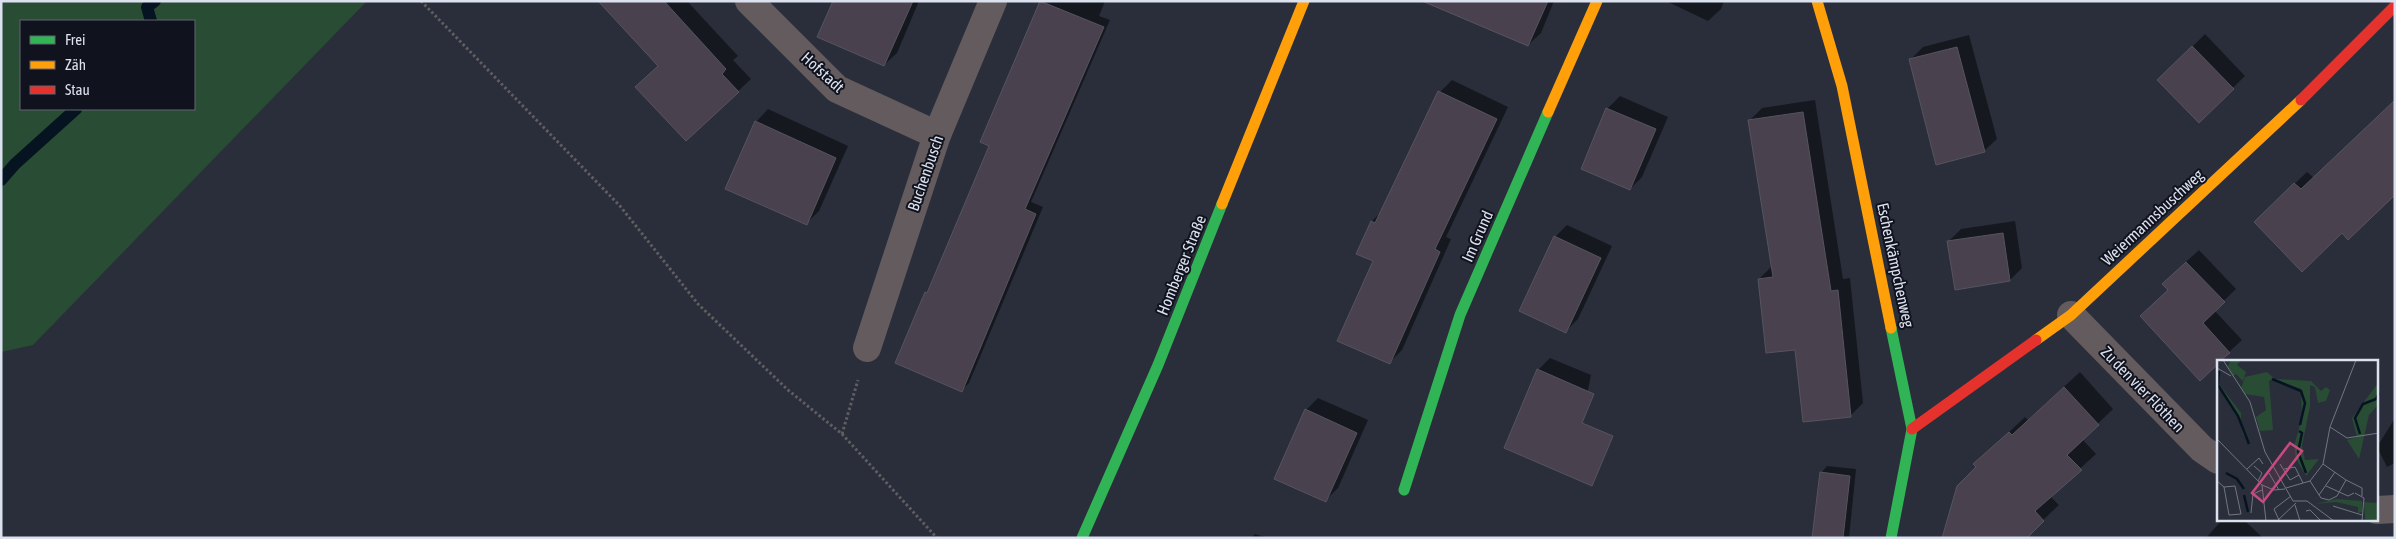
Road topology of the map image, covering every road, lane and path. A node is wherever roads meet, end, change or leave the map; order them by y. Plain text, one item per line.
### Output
1 (421, 1) edge
2 (749, 1) edge
3 (994, 1) edge
4 (1304, 1) edge
5 (1597, 1) edge
6 (1817, 1) edge
7 (2395, 6) edge
8 (937, 135) junction
9 (2070, 315) junction
10 (867, 348) joint
11 (1912, 429) junction
12 (842, 434) junction
13 (2217, 459) edge
14 (1404, 490) dead end
15 (2395, 509) edge
16 (2378, 510) edge
17 (937, 538) edge
18 (1082, 538) edge
19 (1891, 538) edge

1 - 12 path
2 - 8 street, Hofstadt
3 - 8 street, Buchenbusch
4 - 18 street, Homberger Straße
5 - 14 street, Im Grund
6 - 11 street, Eschenkämpchenweg
7 - 9 street, Weiermannsbuschweg
8 - 10 street, Buchenbusch
9 - 11 street, Weiermannsbuschweg
9 - 13 street, Zu den vier Flöthen
10 - 12 path
11 - 19 street, Eschenkämpchenweg
12 - 17 path
15 - 16 street

